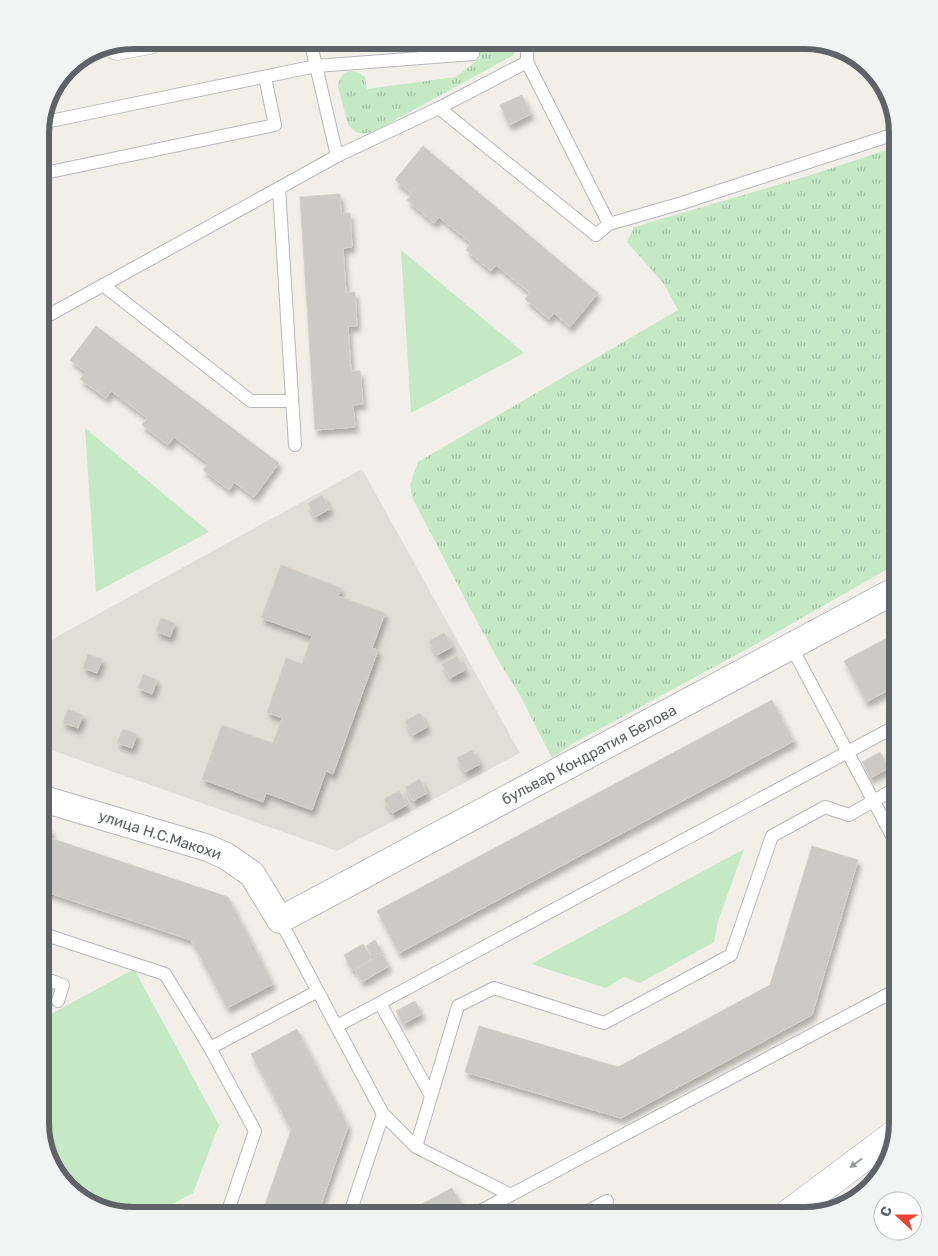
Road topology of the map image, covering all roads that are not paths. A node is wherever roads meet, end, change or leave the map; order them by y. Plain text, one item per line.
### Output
1 (312, 49) edge
2 (527, 49) edge
3 (472, 54) dead end
4 (527, 62) junction
5 (316, 66) junction
6 (266, 77) junction
7 (439, 108) junction
8 (50, 122) edge
9 (889, 136) edge
10 (337, 156) junction
11 (49, 172) edge
12 (278, 188) junction
13 (609, 224) junction
14 (103, 285) junction
15 (49, 315) edge
16 (292, 401) junction
17 (295, 445) dead end
18 (889, 594) edge
19 (791, 646) junction
20 (889, 730) edge
21 (847, 752) junction
22 (889, 793) edge
23 (49, 801) edge
24 (874, 801) junction
25 (889, 830) edge
26 (280, 920) junction
27 (49, 936) edge
28 (49, 980) edge
29 (318, 991) junction
30 (889, 994) edge
31 (58, 1001) dead end
32 (380, 1003) junction
33 (337, 1026) junction
34 (210, 1048) junction
35 (432, 1096) junction
36 (384, 1114) junction
37 (887, 1140) edge
38 (416, 1147) junction
39 (511, 1195) junction
40 (607, 1201) dead end
41 (229, 1207) edge
42 (351, 1207) edge
43 (490, 1207) edge
44 (596, 1207) edge
45 (797, 1207) edge

1 - 5 lane
2 - 4 lane
3 - 5 lane
4 - 7 lane
4 - 13 lane
5 - 6 lane
5 - 10 lane
6 - 8 lane
6 - 11 lane
7 - 10 lane
7 - 13 lane
9 - 13 lane
10 - 12 lane
12 - 14 lane
12 - 16 lane
14 - 15 lane
14 - 16 lane
16 - 17 lane
18 - 19 street, бульвар Кондратия Белова
19 - 21 lane
19 - 26 street, бульвар Кондратия Белова
20 - 21 lane
21 - 24 lane
21 - 32 lane
22 - 24 lane
23 - 26 street, улица Н.С.Макохи
24 - 25 lane
24 - 35 lane
26 - 29 lane
27 - 34 lane
28 - 31 lane
29 - 33 lane
29 - 34 lane
30 - 39 lane
32 - 33 lane
32 - 35 lane
33 - 36 lane
34 - 41 lane
35 - 38 lane
36 - 38 lane
36 - 42 lane
37 -> 45 main road
38 - 39 lane
39 - 43 lane
40 - 44 lane

